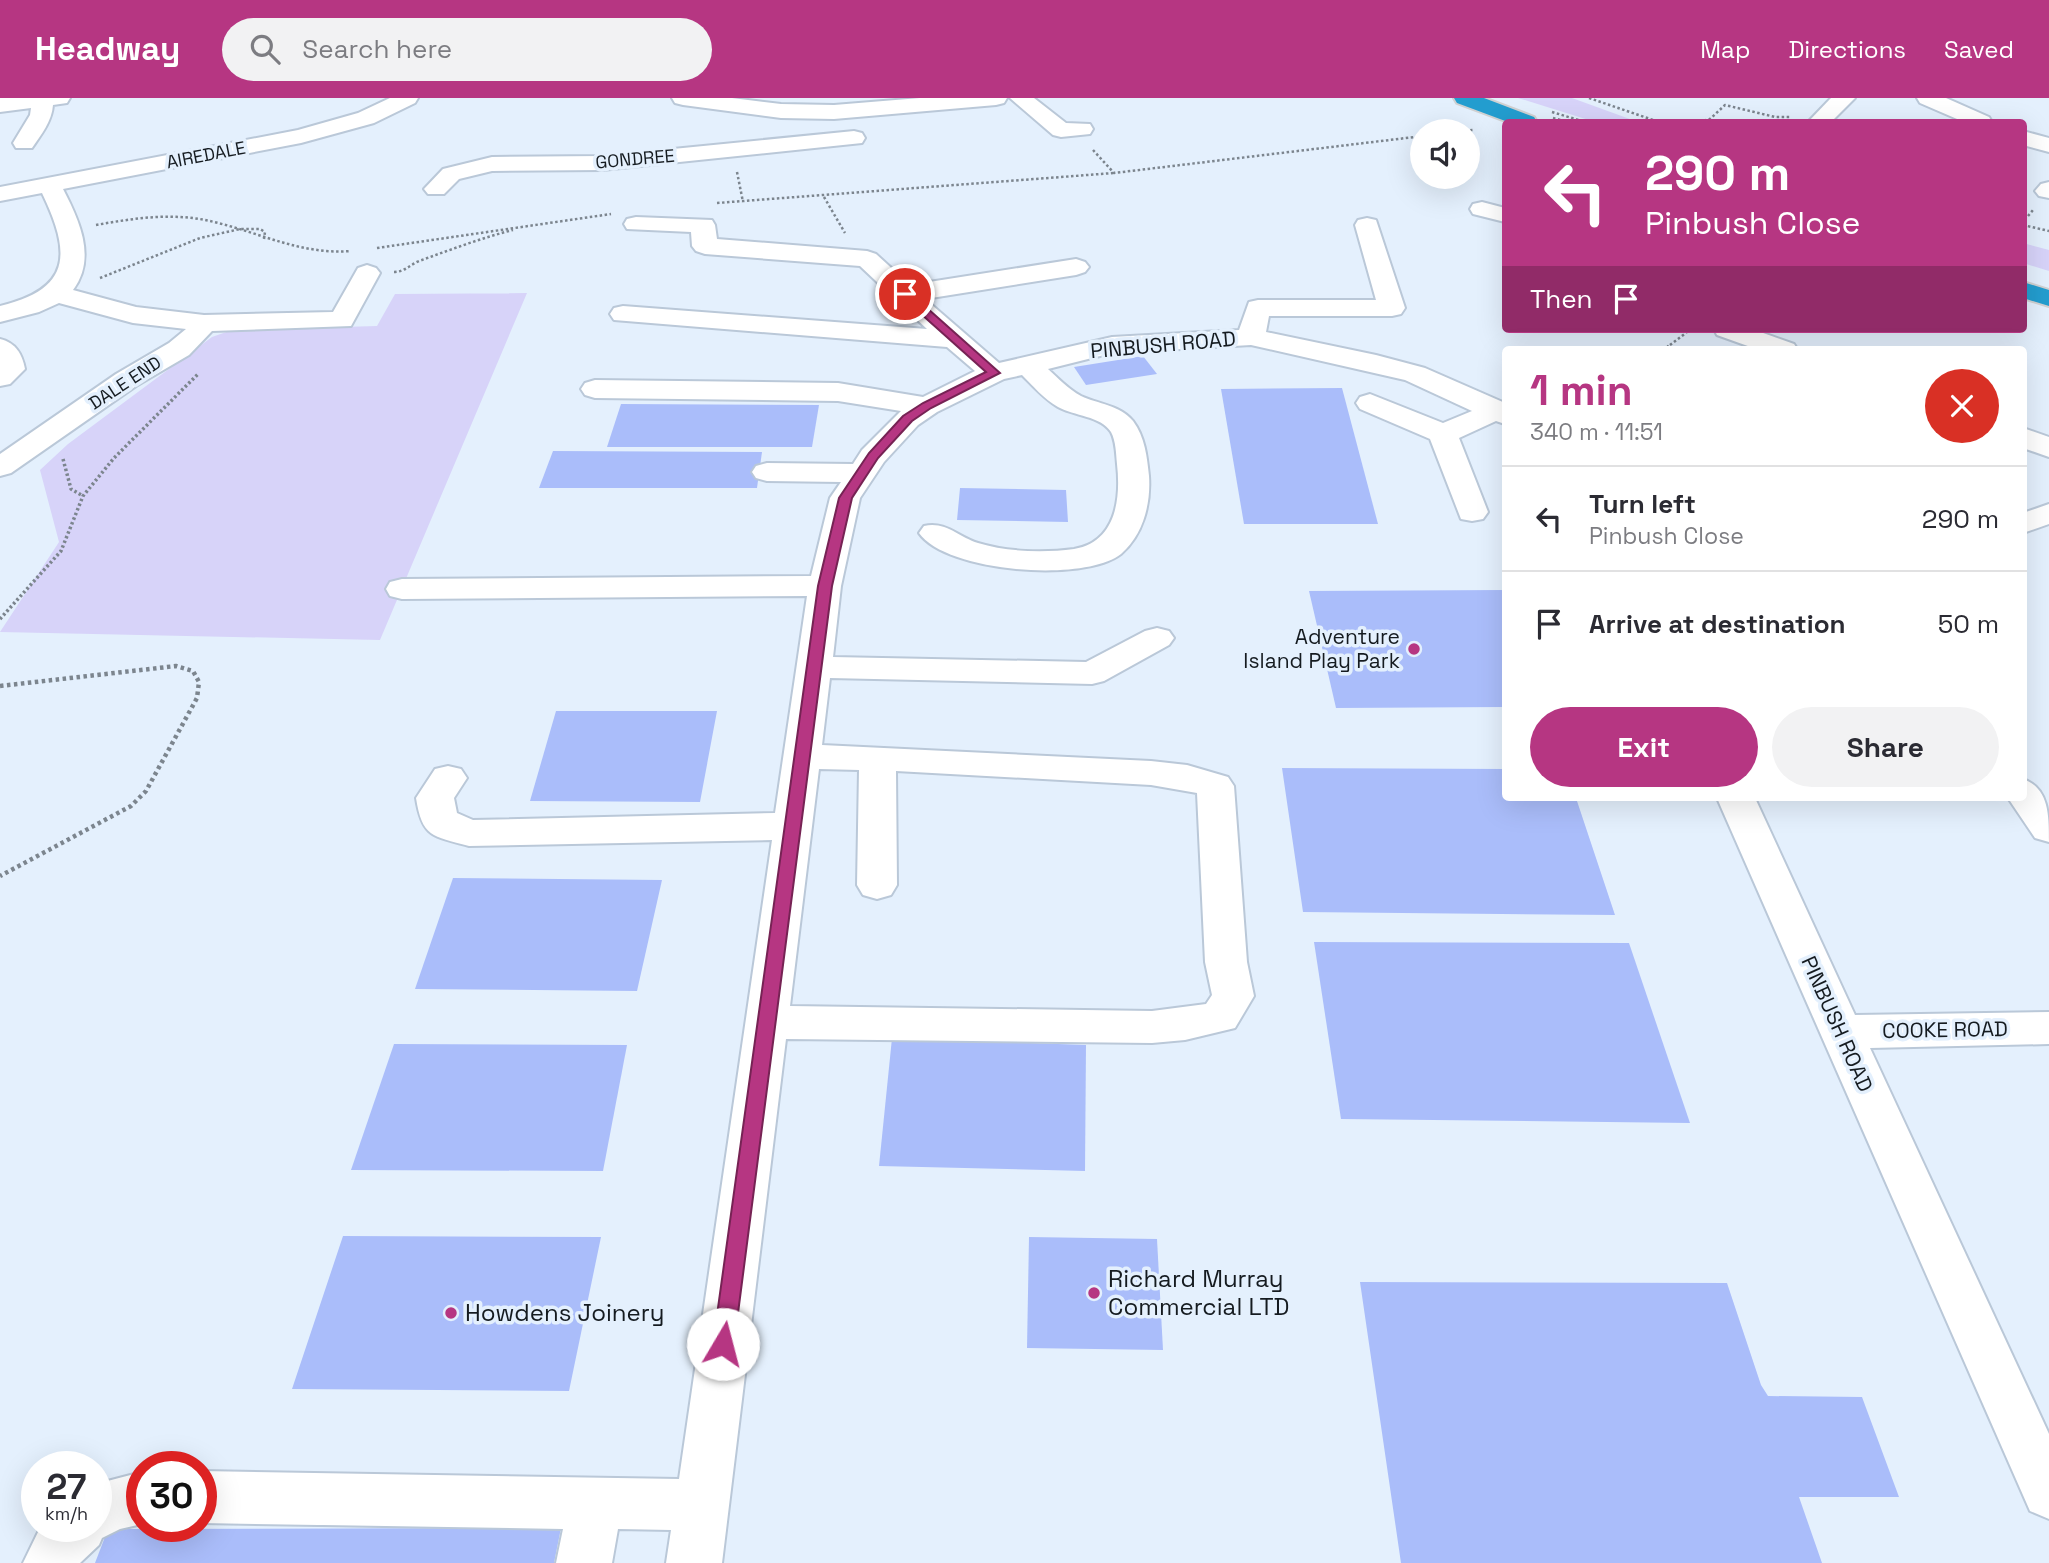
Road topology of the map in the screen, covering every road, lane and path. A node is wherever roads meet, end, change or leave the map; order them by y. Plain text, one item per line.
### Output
1 (407, 98) edge
2 (996, 98) edge
3 (1021, 98) edge
4 (1465, 98) edge
5 (1588, 98) edge
6 (1844, 98) edge
7 (1928, 98) edge
8 (51, 99) edge
9 (331, 104) dead end
10 (833, 105) edge
11 (0, 106) edge
12 (688, 114) edge
13 (1565, 116) dead end
14 (1791, 117) joint
15 (366, 118) junction
16 (1518, 119) edge
17 (1575, 119) edge
18 (1650, 119) edge
19 (1710, 119) edge
20 (1802, 119) edge
21 (1821, 119) edge
22 (1974, 119) edge
23 (1066, 132) joint
24 (1410, 137) edge
25 (854, 138) dead end
26 (2027, 139) edge
27 (24, 143) dead end
28 (2049, 145) edge
29 (694, 154) junction
30 (443, 178) dead end
31 (50, 186) junction
32 (0, 194) edge
33 (636, 224) dead end
34 (1367, 225) dead end
35 (2027, 226) edge
36 (517, 228) dead end
37 (69, 229) junction
38 (236, 230) junction
39 (2049, 231) edge
40 (1076, 267) dead end
41 (367, 273) joint
42 (61, 287) junction
43 (2027, 291) edge
44 (905, 294) junction
45 (2049, 298) edge
46 (0, 314) edge
47 (929, 317) junction
48 (200, 330) junction
49 (1686, 333) edge
50 (1738, 333) edge
51 (1251, 337) junction
52 (954, 340) junction
53 (1669, 346) edge
54 (1773, 346) edge
55 (0, 347) edge
56 (1011, 369) junction
57 (0, 378) edge
58 (595, 389) dead end
59 (1370, 403) dead end
60 (927, 405) junction
61 (1501, 413) edge
62 (1443, 434) junction
63 (2027, 439) edge
64 (65, 444) junction
65 (2049, 448) edge
66 (0, 467) edge
67 (767, 472) dead end
68 (862, 473) junction
69 (83, 496) junction
70 (1472, 512) dead end
71 (935, 533) dead end
72 (825, 586) junction
73 (402, 589) dead end
74 (0, 619) edge
75 (1157, 638) dead end
76 (814, 667) junction
77 (0, 686) edge
78 (802, 757) junction
79 (878, 758) junction
80 (448, 778) dead end
81 (2027, 798) edge
82 (1737, 801) edge
83 (793, 826) junction
84 (2049, 829) edge
85 (0, 876) edge
86 (877, 884) dead end
87 (766, 1022) junction
88 (2049, 1028) edge
89 (1840, 1032) junction
90 (2049, 1493) edge
91 (217, 1497) edge
92 (595, 1504) junction
93 (702, 1506) junction
94 (63, 1542) edge
95 (51, 1563) edge
96 (584, 1563) edge
97 (694, 1563) edge

1 - 15 street, AIREDALE
2 - 10 street
3 - 23 street
4 - 16 highway
5 - 18 path
6 - 21 street
7 - 22 street
8 - 11 street
8 - 27 street
9 - 15 street
10 - 12 street
12 - 29 street
13 - 17 path
14 - 19 path
14 - 20 street
15 - 31 street, AIREDALE
23 - 24 path
25 - 29 street, GONDREE
26 - 28 street
29 - 30 street, GONDREE
31 - 32 street, AIREDALE
31 - 37 street
33 - 44 street
34 - 51 street
35 - 39 path
36 - 41 path
37 - 38 path
37 - 42 street
38 - 38 path
38 - 42 path
40 - 44 street
41 - 48 street
42 - 46 street
42 - 48 street
43 - 45 highway
44 - 47 street
47 - 52 street
47 - 52 street
48 - 64 street, DALE END
48 - 69 path
49 - 53 path
50 - 54 street
51 - 56 street, PINBUSH ROAD
51 - 61 street, PINBUSH ROAD
52 - 56 street
55 - 57 street
56 - 60 street, PINBUSH ROAD
56 - 71 street
58 - 60 street
59 - 62 street
60 - 68 street, PINBUSH ROAD
61 - 62 street
62 - 70 street
63 - 65 street
64 - 66 street, DALE END
64 - 69 path
67 - 68 street
68 - 72 street, PINBUSH ROAD
69 - 74 path
72 - 73 street
72 - 76 street, PINBUSH ROAD
75 - 76 street
76 - 78 street, PINBUSH ROAD
77 - 85 path
78 - 79 street
78 - 83 street, PINBUSH ROAD
79 - 86 street
79 - 87 street
80 - 83 street
81 - 84 street
82 - 89 street, PINBUSH ROAD
83 - 87 street, PINBUSH ROAD
87 - 93 street, PINBUSH ROAD
88 - 89 street, COOKE ROAD
89 - 90 street, PINBUSH ROAD
91 - 92 street
92 - 93 street
92 - 96 street
93 - 97 street, PINBUSH ROAD
94 - 95 street

